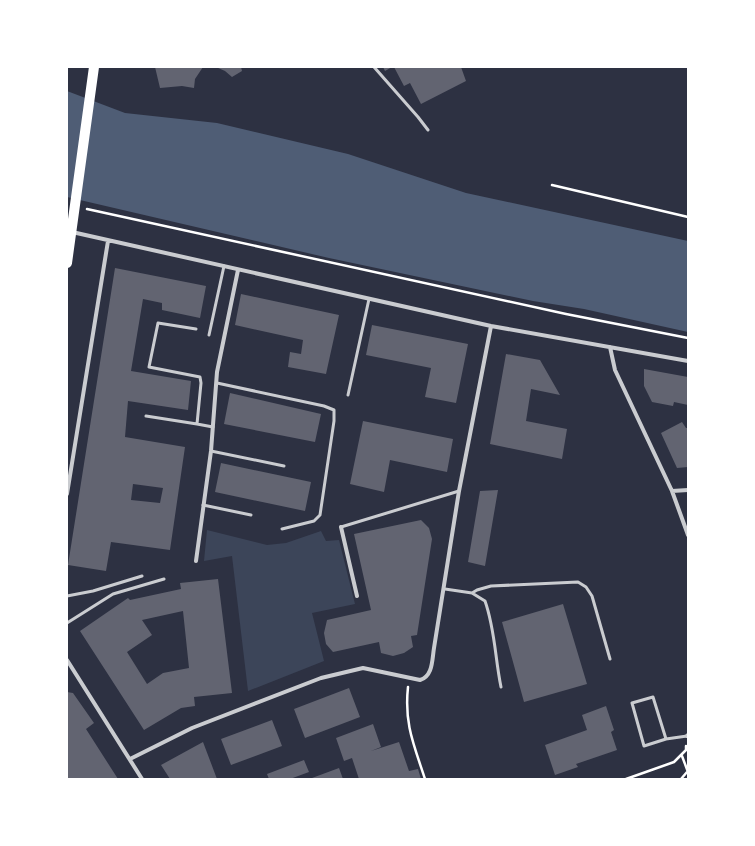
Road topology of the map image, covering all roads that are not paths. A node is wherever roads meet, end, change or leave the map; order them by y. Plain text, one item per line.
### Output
1 (94, 67) edge
2 (374, 67) edge
3 (428, 130) dead end
4 (69, 231) edge
5 (108, 241) junction
6 (67, 262) edge
7 (224, 266) junction
8 (238, 270) junction
9 (369, 299) junction
10 (491, 326) junction
11 (196, 329) dead end
12 (209, 335) dead end
13 (610, 347) junction
14 (688, 361) edge
15 (217, 383) junction
16 (348, 395) dead end
17 (146, 416) dead end
18 (197, 424) junction
19 (213, 427) junction
20 (211, 451) junction
21 (284, 466) dead end
22 (688, 490) edge
23 (459, 491) junction
24 (672, 491) junction
25 (67, 494) edge
26 (203, 505) junction
27 (251, 515) dead end
28 (341, 527) joint
29 (282, 529) dead end
30 (688, 535) edge
31 (196, 561) dead end
32 (142, 576) dead end
33 (164, 579) dead end
34 (445, 588) junction
35 (472, 593) junction
36 (67, 596) edge
37 (357, 596) dead end
38 (67, 624) edge
39 (610, 659) dead end
40 (67, 660) edge
41 (501, 687) dead end
42 (688, 736) edge
43 (666, 739) junction
44 (130, 759) junction
45 (142, 779) edge

1 - 4 main road
2 - 3 lane
4 - 5 street
4 - 6 main road
5 - 7 street
5 - 25 street
7 - 8 street
7 - 12 lane
8 - 9 street
8 - 15 street
9 - 10 street
9 - 16 lane
10 - 13 street
10 - 23 street
11 - 18 lane
13 - 14 street
13 - 24 street
15 - 19 street
15 - 29 lane
17 - 18 lane
18 - 19 lane
19 - 20 street
20 - 21 lane
20 - 26 street
22 - 24 street
23 - 28 lane
23 - 34 street
24 - 30 street
26 - 27 lane
26 - 31 street
28 - 37 street
32 - 36 lane
33 - 38 lane
34 - 35 lane
34 - 44 street
35 - 39 lane
35 - 41 lane
40 - 44 street
42 - 43 lane
43 - 43 lane
44 - 45 street

